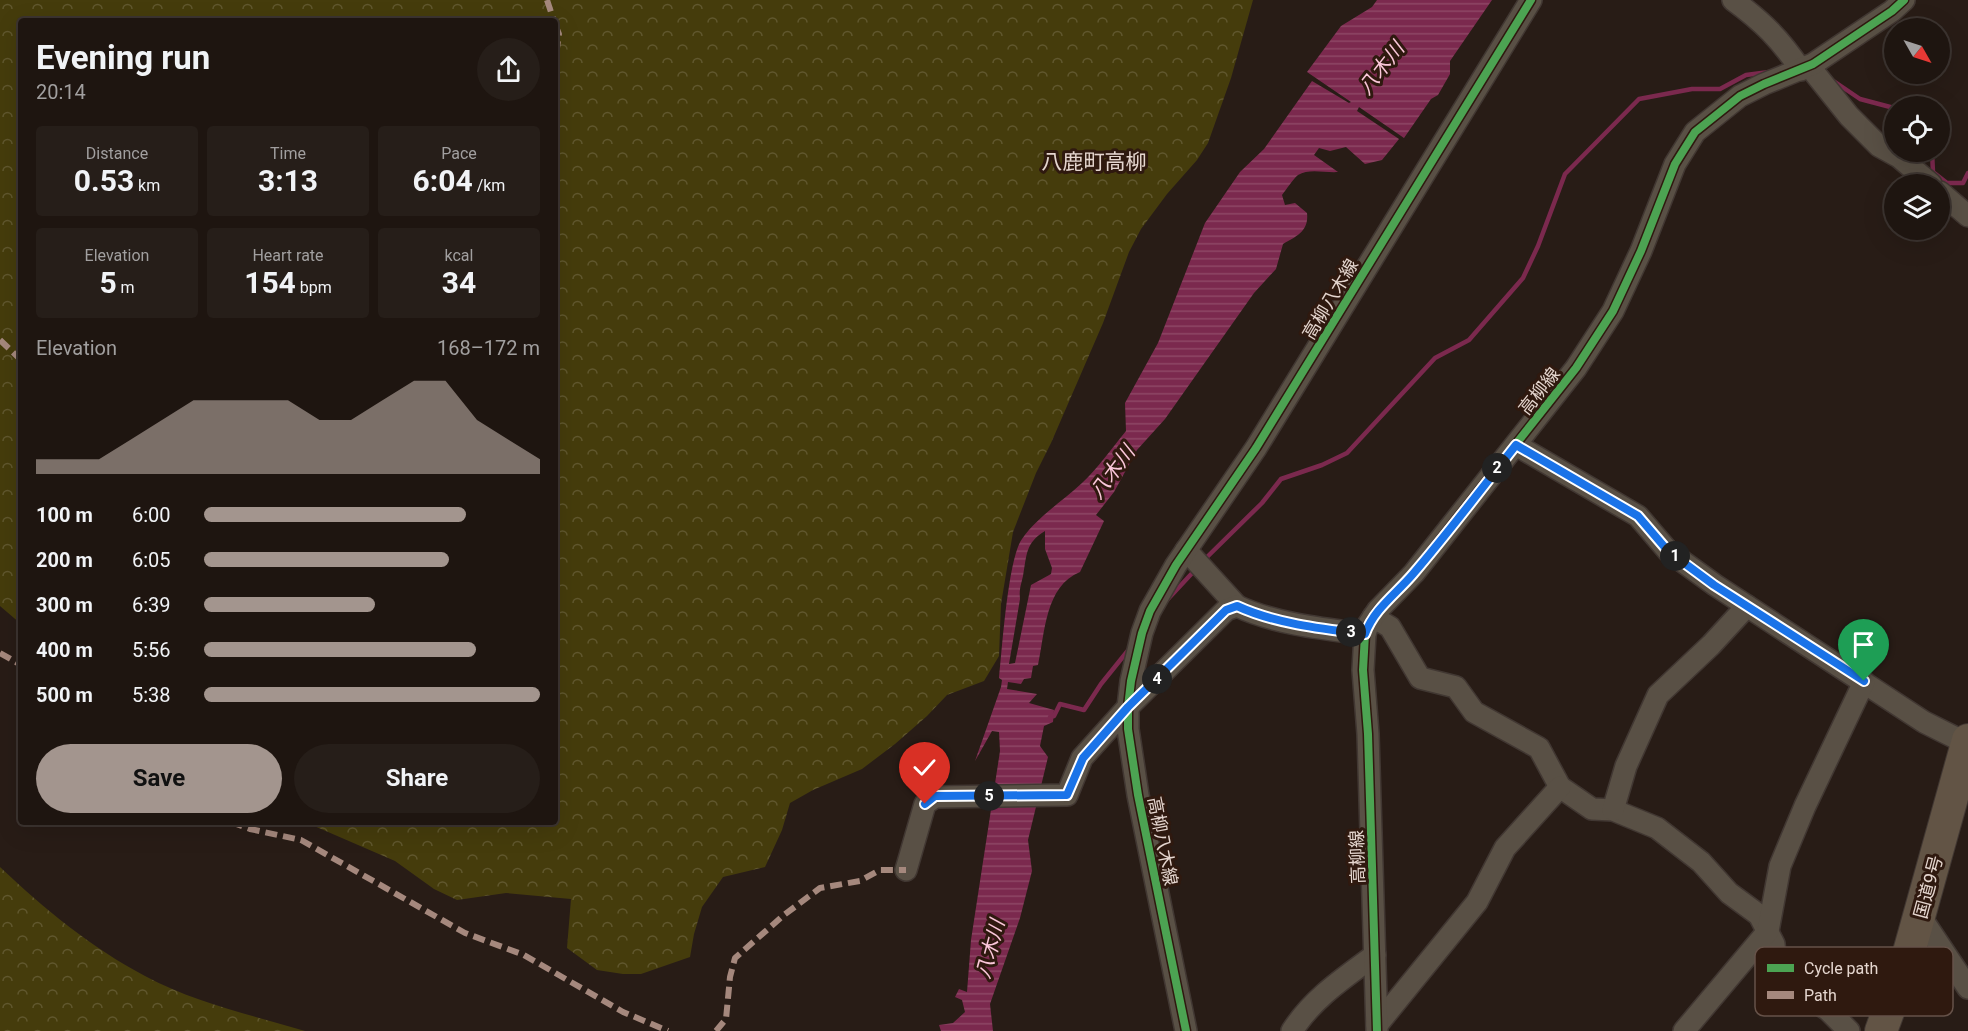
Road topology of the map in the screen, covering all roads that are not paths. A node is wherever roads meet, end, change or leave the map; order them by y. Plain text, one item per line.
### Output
1 (1530, 0) edge
2 (1733, 0) edge
3 (1904, 0) edge
4 (1811, 65) junction
5 (1919, 174) edge
6 (1950, 200) edge
7 (1968, 216) edge
8 (1516, 445) junction
9 (1195, 561) junction
10 (1237, 606) junction
11 (1747, 606) junction
12 (1369, 625) junction
13 (1864, 681) junction
14 (1128, 707) junction
15 (1968, 742) edge
16 (1560, 787) junction
17 (1613, 810) junction
18 (906, 870) dead end
19 (1920, 916) junction
20 (1768, 931) junction
21 (1774, 947) edge
22 (1911, 947) edge
23 (1941, 947) edge
24 (1375, 955) junction
25 (1953, 966) edge
26 (1968, 988) edge
27 (1834, 1016) edge
28 (1887, 1016) edge
29 (1377, 1028) edge
30 (1186, 1031) edge
31 (1293, 1031) edge
32 (1684, 1031) edge
33 (1849, 1031) edge
34 (1881, 1031) edge

1 - 9 street, 高柳八木線
2 - 4 street
3 - 4 street, 高柳線
4 - 5 street
4 - 8 street, 高柳線
6 - 7 street
8 - 11 street
8 - 12 street, 高柳線
9 - 10 street
9 - 14 street, 高柳八木線
10 - 12 street
10 - 14 street
11 - 13 street
11 - 17 street
12 - 16 street
12 - 24 street, 高柳線
13 - 15 street
13 - 20 street
14 - 18 street
14 - 30 street, 高柳八木線
15 - 19 highway, 国道9号
16 - 17 street
16 - 29 street
17 - 20 street
19 - 22 highway, 国道9号
19 - 23 street
20 - 21 street
20 - 32 street
24 - 29 street, 高柳線
24 - 31 street
25 - 26 street
27 - 33 street
28 - 34 highway, 国道9号

